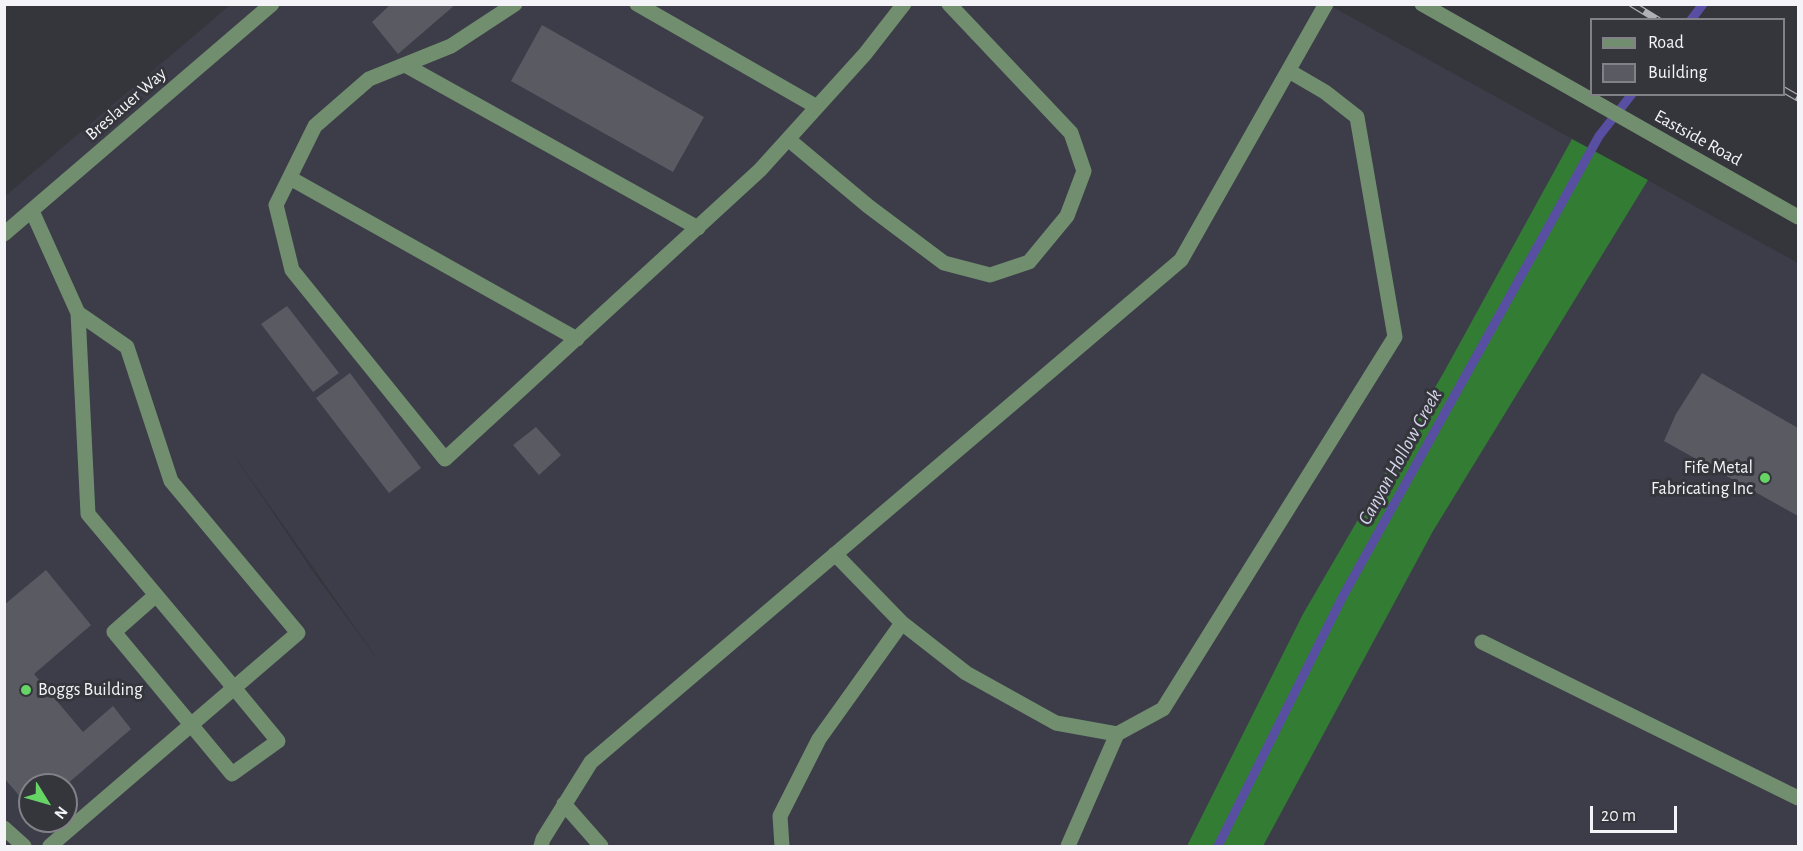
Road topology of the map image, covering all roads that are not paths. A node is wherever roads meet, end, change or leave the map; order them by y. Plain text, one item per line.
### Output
1 (272, 4) edge
2 (514, 4) edge
3 (637, 4) edge
4 (904, 4) edge
5 (948, 4) edge
6 (1326, 4) edge
7 (1422, 4) edge
8 (405, 65) junction
9 (1289, 70) junction
10 (817, 107) junction
11 (788, 140) junction
12 (290, 178) junction
13 (32, 211) junction
14 (1798, 217) edge
15 (698, 228) junction
16 (4, 234) edge
17 (78, 313) junction
18 (577, 339) junction
19 (835, 554) junction
20 (156, 595) junction
21 (902, 623) junction
22 (1482, 642) dead end
23 (235, 689) junction
24 (192, 726) junction
25 (1117, 734) junction
26 (1798, 798) edge
27 (564, 804) junction
28 (4, 828) edge
29 (24, 846) edge
30 (50, 846) edge
31 (541, 846) edge
32 (601, 846) edge
33 (782, 846) edge
34 (1068, 846) edge

1 - 13 street, Breslauer Way
2 - 8 street
3 - 10 street
4 - 10 street
5 - 11 street
6 - 9 street
7 - 14 street, Eastside Road
8 - 12 street
8 - 15 street
9 - 19 street
9 - 25 street
10 - 11 street
11 - 15 street
12 - 18 street
12 - 18 street
13 - 16 street, Breslauer Way
13 - 17 street
15 - 18 street
17 - 20 street
17 - 23 street
19 - 21 street
19 - 27 street
20 - 23 street
20 - 24 street
21 - 25 street
21 - 33 street
22 - 26 street
23 - 24 street
23 - 24 street
24 - 30 street
25 - 34 street
27 - 31 street
27 - 32 street
28 - 29 street

